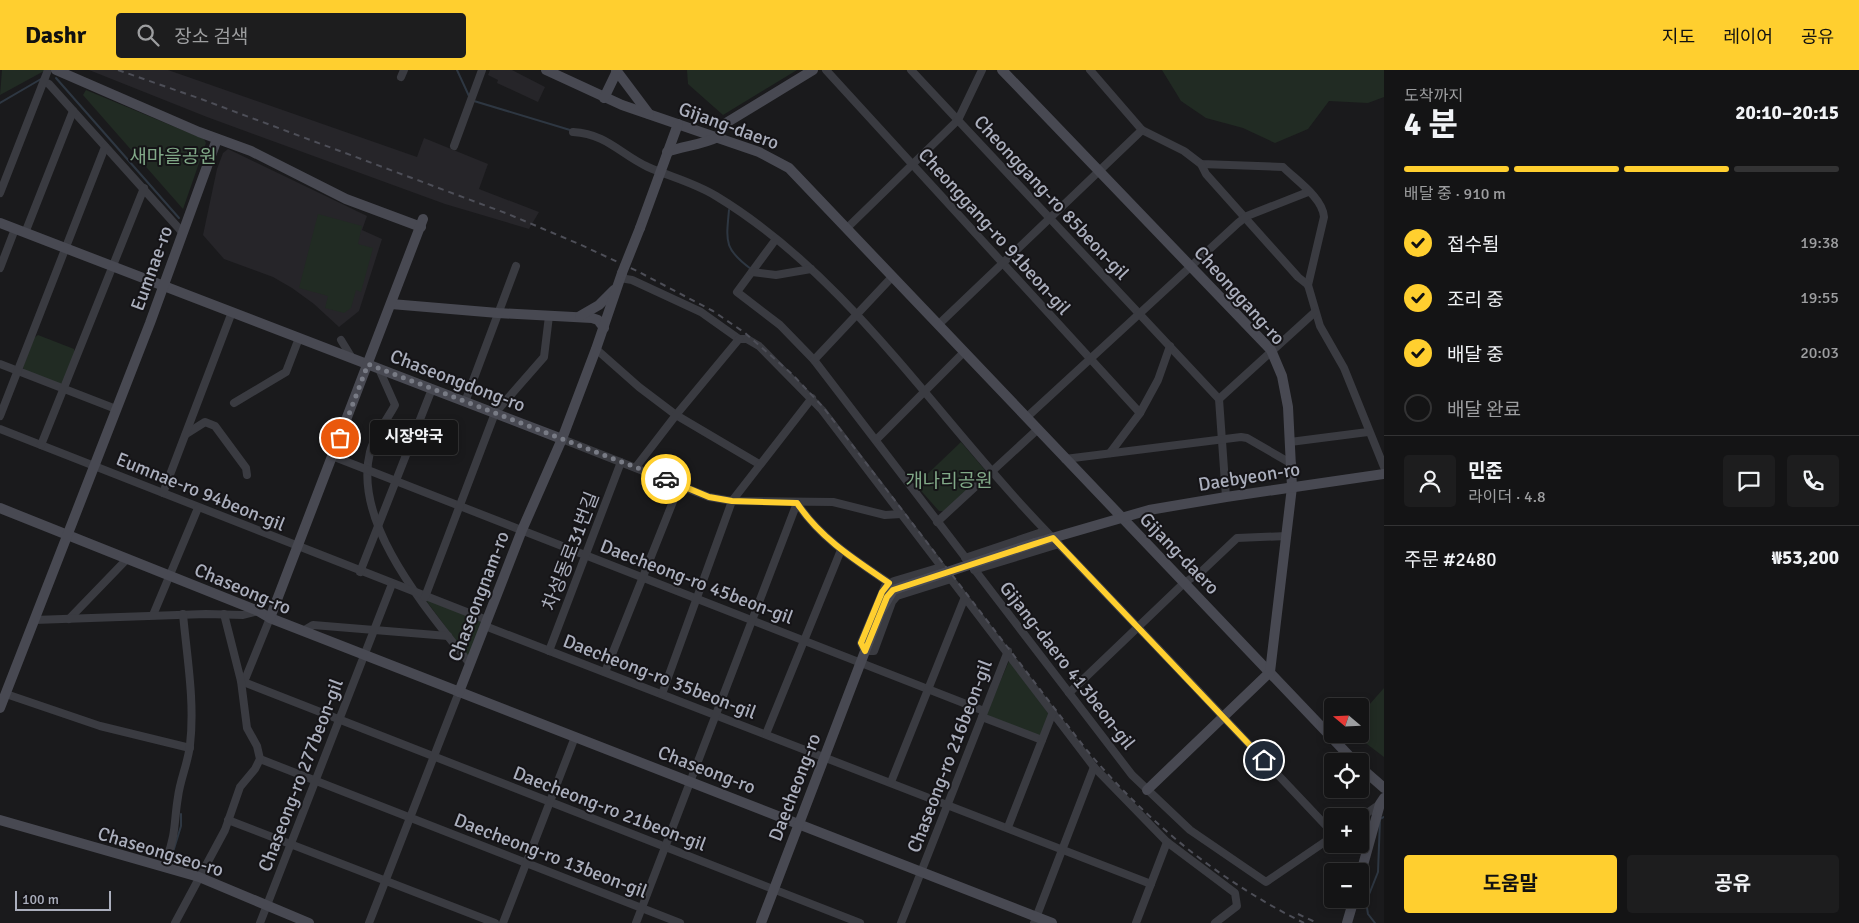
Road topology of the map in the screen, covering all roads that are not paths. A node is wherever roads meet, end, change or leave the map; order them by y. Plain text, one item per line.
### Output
1 (482, 70) edge
2 (546, 70) edge
3 (617, 70) edge
4 (813, 70) edge
5 (826, 70) edge
6 (911, 70) edge
7 (982, 70) edge
8 (1002, 70) edge
9 (1090, 70) edge
10 (54, 71) edge
11 (45, 81) junction
12 (604, 98) junction
13 (73, 111) junction
14 (649, 114) junction
15 (958, 120) junction
16 (678, 124) junction
17 (1142, 130) junction
18 (574, 132) dead end
19 (718, 137) junction
20 (217, 139) junction
21 (454, 146) dead end
22 (105, 147) junction
23 (668, 152) junction
24 (1201, 164) junction
25 (914, 166) junction
26 (1099, 171) junction
27 (660, 172) junction
28 (144, 188) junction
29 (1308, 192) junction
30 (0, 194) edge
31 (1246, 217) junction
32 (1049, 218) junction
33 (0, 223) edge
34 (847, 228) junction
35 (15, 229) junction
36 (26, 233) junction
37 (183, 233) junction
38 (776, 239) junction
39 (66, 248) junction
40 (1002, 263) junction
41 (112, 266) junction
42 (516, 266) dead end
43 (1191, 267) junction
44 (0, 268) edge
45 (811, 269) junction
46 (752, 272) junction
47 (892, 277) junction
48 (620, 278) junction
49 (1308, 285) junction
50 (164, 286) junction
51 (391, 304) junction
52 (232, 312) junction
53 (1315, 312) junction
54 (498, 313) junction
55 (855, 314) junction
56 (1140, 314) junction
57 (549, 316) junction
58 (576, 317) junction
59 (938, 325) junction
60 (604, 328) junction
61 (299, 338) junction
62 (739, 338) junction
63 (340, 340) dead end
64 (1170, 346) junction
65 (596, 349) junction
66 (1271, 350) junction
67 (964, 352) junction
68 (352, 358) junction
69 (1091, 359) junction
70 (814, 360) junction
71 (0, 364) edge
72 (368, 364) junction
73 (379, 368) junction
74 (18, 371) junction
75 (64, 389) junction
76 (432, 389) junction
77 (924, 392) junction
78 (812, 398) junction
79 (1219, 399) junction
80 (465, 402) junction
81 (234, 403) dead end
82 (116, 409) junction
83 (495, 413) junction
84 (1140, 414) junction
85 (676, 415) junction
86 (0, 416) edge
87 (1027, 417) junction
88 (0, 429) edge
89 (1038, 429) junction
90 (1368, 432) junction
91 (186, 434) junction
92 (1223, 438) junction
93 (562, 439) junction
94 (876, 440) junction
95 (1290, 442) junction
96 (41, 445) junction
97 (1110, 453) junction
98 (332, 456) junction
99 (1065, 458) junction
100 (621, 462) junction
101 (759, 464) junction
102 (1292, 464) junction
103 (94, 465) junction
104 (636, 467) junction
105 (1384, 467) edge
106 (367, 470) junction
107 (993, 471) junction
108 (1384, 474) edge
109 (247, 475) dead end
110 (396, 481) junction
111 (680, 484) junction
112 (1292, 487) junction
113 (163, 493) junction
114 (1226, 497) junction
115 (732, 501) junction
116 (797, 503) junction
117 (460, 506) junction
118 (0, 508) edge
119 (198, 508) junction
120 (901, 514) junction
121 (1121, 518) junction
122 (937, 522) junction
123 (378, 528) junction
124 (522, 530) junction
125 (67, 534) junction
126 (1287, 536) junction
127 (1052, 538) junction
128 (297, 547) junction
129 (840, 550) junction
130 (585, 555) junction
131 (965, 558) junction
132 (127, 559) junction
133 (941, 566) junction
134 (974, 570) junction
135 (360, 572) junction
136 (170, 576) junction
137 (643, 577) junction
138 (951, 579) junction
139 (889, 583) junction
140 (1184, 583) junction
141 (392, 584) junction
142 (415, 593) junction
143 (425, 597) junction
144 (965, 597) junction
145 (697, 598) junction
146 (258, 611) junction
147 (183, 614) junction
148 (224, 614) junction
149 (154, 615) junction
150 (270, 618) junction
151 (69, 619) junction
152 (34, 620) junction
153 (752, 620) junction
154 (486, 623) junction
155 (1138, 627) junction
156 (374, 630) junction
157 (303, 631) junction
158 (448, 636) junction
159 (804, 640) junction
160 (549, 651) junction
161 (865, 651) junction
162 (1008, 651) junction
163 (364, 655) junction
164 (861, 663) junction
165 (470, 664) junction
166 (605, 672) junction
167 (1270, 672) junction
168 (241, 681) junction
169 (928, 689) junction
170 (459, 692) junction
171 (1069, 693) junction
172 (6, 694) junction
173 (662, 694) junction
174 (0, 708) edge
175 (1053, 712) junction
176 (983, 714) junction
177 (716, 715) junction
178 (1223, 717) junction
179 (339, 720) junction
180 (766, 734) junction
181 (575, 737) junction
182 (1042, 740) junction
183 (190, 748) junction
184 (1346, 753) edge
185 (434, 757) junction
186 (824, 757) junction
187 (260, 759) junction
188 (1094, 767) junction
189 (1369, 775) edge
190 (316, 780) junction
191 (690, 782) junction
192 (891, 782) junction
193 (1384, 788) edge
194 (1146, 790) junction
195 (1382, 801) edge
196 (550, 802) junction
197 (948, 804) junction
198 (1369, 811) edge
199 (410, 817) junction
200 (0, 820) edge
201 (228, 820) junction
202 (798, 824) junction
203 (1324, 824) edge
204 (1008, 827) junction
205 (1167, 842) junction
206 (1324, 842) edge
207 (291, 843) junction
208 (665, 847) junction
209 (1063, 849) junction
210 (167, 857) dead end
211 (526, 863) junction
212 (1363, 863) edge
213 (921, 873) junction
214 (199, 877) junction
215 (386, 880) junction
216 (1151, 884) junction
217 (774, 889) junction
218 (267, 906) junction
219 (642, 908) junction
220 (1351, 908) edge
221 (1035, 920) edge
222 (175, 923) edge
223 (260, 923) edge
224 (309, 923) edge
225 (369, 923) edge
226 (495, 923) edge
227 (503, 923) edge
228 (636, 923) edge
229 (680, 923) edge
230 (761, 923) edge
231 (860, 923) edge
232 (901, 923) edge
233 (1052, 923) edge
234 (1136, 923) edge
235 (1215, 923) edge
236 (1347, 923) edge

1 - 21 street
2 - 12 street, Gijang-daero
3 - 12 street
3 - 14 street
4 - 19 street
5 - 25 street, Cheonggang-ro 91beon-gil
6 - 15 street, Cheonggang-ro 85beon-gil
7 - 15 street
8 - 26 street, Cheonggang-ro
9 - 17 street
10 - 11 street
10 - 20 street
11 - 13 street
11 - 30 street
12 - 14 street, Gijang-daero
13 - 22 street
13 - 36 street
14 - 16 street, Gijang-daero
15 - 25 street
15 - 32 street, Cheonggang-ro 85beon-gil
16 - 19 street, Gijang-daero
16 - 23 street
17 - 24 street
17 - 26 street
18 - 27 street
19 - 23 street
19 - 34 street, Gijang-daero
20 - 37 street, Eumnae-ro
20 - 51 street
22 - 28 street
22 - 39 street
23 - 27 street
24 - 29 street
24 - 31 street
25 - 34 street
25 - 40 street, Cheonggang-ro 91beon-gil
26 - 32 street
26 - 43 street, Cheonggang-ro
27 - 38 street
27 - 48 street, bridge
28 - 37 street
28 - 41 street
29 - 31 street
29 - 49 street
31 - 43 street
31 - 49 street
32 - 40 street
32 - 56 street, Cheonggang-ro 85beon-gil
33 - 35 street, Chaseongdong-ro
34 - 47 street, Gijang-daero
35 - 36 street, Chaseongdong-ro
35 - 44 street
36 - 39 street, Chaseongdong-ro
37 - 50 street, Eumnae-ro
38 - 45 street
38 - 46 street
39 - 41 street, Chaseongdong-ro
39 - 74 street
40 - 59 street
40 - 69 street, Cheonggang-ro 91beon-gil
41 - 50 street, Chaseongdong-ro
41 - 75 street
42 - 54 street
43 - 56 street
43 - 66 street, Cheonggang-ro
45 - 46 street
45 - 55 street
46 - 70 street, Gijang-daero 413beon-gil
47 - 55 street
47 - 59 street, Gijang-daero
48 - 58 street
48 - 60 street, Chaseongnam-ro
48 - 62 street
49 - 53 street
50 - 52 street, Chaseongdong-ro
50 - 82 street, Eumnae-ro
51 - 54 street
51 - 72 street
52 - 61 street, Chaseongdong-ro
52 - 91 street
53 - 66 street
53 - 90 street
54 - 57 street
54 - 80 street
55 - 70 street
55 - 77 street
56 - 64 street, Cheonggang-ro 85beon-gil
56 - 69 street
57 - 58 street
57 - 83 street
58 - 60 street
59 - 67 street, Gijang-daero
60 - 65 street, Chaseongnam-ro
61 - 68 street, Chaseongdong-ro
61 - 81 street
62 - 78 street
62 - 85 street
63 - 68 street
64 - 79 street, Cheonggang-ro 85beon-gil
64 - 84 street
65 - 85 street
65 - 93 street, Chaseongnam-ro
66 - 79 street
66 - 95 street, Cheonggang-ro
67 - 77 street
67 - 87 street, Gijang-daero
68 - 72 street, Chaseongdong-ro
69 - 84 street, Cheonggang-ro 91beon-gil
69 - 87 street
70 - 94 street, Gijang-daero 413beon-gil
71 - 74 street
72 - 73 street, Chaseongdong-ro
72 - 98 street
73 - 76 street, Chaseongdong-ro
73 - 106 street
74 - 75 street
74 - 86 street
75 - 82 street
75 - 96 street
76 - 80 street, Chaseongdong-ro
76 - 110 street
77 - 94 street
77 - 107 street
78 - 101 street
78 - 120 street
79 - 92 street
80 - 83 street, Chaseongdong-ro
82 - 103 street, Eumnae-ro
83 - 93 street, Chaseongdong-ro
83 - 117 street
84 - 97 street
85 - 101 street
85 - 104 street
87 - 89 street, Gijang-daero
88 - 96 street
89 - 99 street, Gijang-daero
89 - 107 street
90 - 95 street
90 - 105 street
91 - 109 street
91 - 113 street
92 - 97 street
92 - 102 street
92 - 114 street
93 - 100 street, Chaseongdong-ro
93 - 124 street, Chaseongnam-ro
94 - 122 street, Gijang-daero 413beon-gil
95 - 102 street, Cheonggang-ro
96 - 103 street
97 - 99 street
98 - 106 street, Daecheong-ro 45beon-gil
98 - 128 street
99 - 121 street, Gijang-daero
100 - 104 street, Chaseongdong-ro
100 - 130 street, 차성동로31번길
101 - 115 street
102 - 112 street, Cheonggang-ro
103 - 113 street, Eumnae-ro 94beon-gil
103 - 125 street, Eumnae-ro
104 - 111 street, Chaseongdong-ro
106 - 110 street, Daecheong-ro 45beon-gil
106 - 123 street
107 - 122 street
107 - 127 street
108 - 112 street, Daebyeon-ro
110 - 117 street, Daecheong-ro 45beon-gil
110 - 123 street
111 - 115 street, Chaseongdong-ro
111 - 137 street
112 - 114 street, Daebyeon-ro
112 - 126 street, Cheonggang-ro
113 - 119 street, Eumnae-ro 94beon-gil
114 - 121 street, Daebyeon-ro
115 - 116 street, Chaseongdong-ro
115 - 145 street
116 - 120 street, Chaseongdong-ro
116 - 129 street
116 - 153 street
117 - 124 street, Daecheong-ro 45beon-gil
117 - 143 street
118 - 125 street, Chaseong-ro
119 - 128 street, Eumnae-ro 94beon-gil
119 - 136 street, Chaseong-ro
120 - 133 street
121 - 127 street
121 - 140 street, Gijang-daero
122 - 131 street, Gijang-daero 413beon-gil
123 - 135 street
123 - 142 street
124 - 130 street, Daecheong-ro 45beon-gil
124 - 154 street, Chaseongnam-ro
125 - 132 street, Chaseong-ro
125 - 152 street, Eumnae-ro
126 - 140 street
126 - 167 street, Cheonggang-ro
127 - 131 street
127 - 134 street
127 - 155 street
127 - 161 street, Daecheong-ro, bridge
128 - 135 street, Eumnae-ro 94beon-gil
128 - 150 street
129 - 139 street
129 - 159 street
130 - 137 street, Daecheong-ro 45beon-gil
130 - 160 street, 차성동로31번길
131 - 134 street, Gijang-daero 413beon-gil
132 - 136 street, Chaseong-ro
132 - 151 street
133 - 138 street
133 - 139 street
134 - 171 street, Gijang-daero 413beon-gil
135 - 141 street, Eumnae-ro 94beon-gil
136 - 146 street, Chaseong-ro
136 - 149 street
137 - 145 street, Daecheong-ro 45beon-gil
137 - 166 street
138 - 144 street
138 - 161 street
139 - 161 street
140 - 155 street
140 - 167 street, Gijang-daero
141 - 142 street, Daecheong-ro 35beon-gil
141 - 156 street
142 - 143 street, Daecheong-ro 35beon-gil
142 - 158 street
143 - 154 street, Daecheong-ro 35beon-gil
144 - 162 street
144 - 169 street
145 - 153 street, Daecheong-ro 45beon-gil
145 - 173 street
146 - 148 street
146 - 150 street, Chaseong-ro
147 - 148 street
147 - 149 street
147 - 183 street
148 - 168 street
149 - 151 street
150 - 157 street, Chaseong-ro
150 - 168 street
151 - 152 street
152 - 172 street, Eumnae-ro
153 - 159 street, Daecheong-ro 45beon-gil
153 - 177 street
154 - 160 street, Daecheong-ro 35beon-gil
154 - 165 street, Chaseongnam-ro
155 - 171 street
155 - 178 street
156 - 157 street, Chaseong-ro
156 - 158 street, Chaseong-ro
156 - 163 street
157 - 163 street, Chaseong-ro
158 - 165 street
159 - 164 street, Daecheong-ro 45beon-gil
159 - 180 street
160 - 166 street, Daecheong-ro 35beon-gil
161 - 164 street, Daecheong-ro
162 - 175 street
162 - 176 street, Chaseong-ro 216beon-gil
163 - 170 street, Chaseong-ro
163 - 179 street, Chaseong-ro 277beon-gil
164 - 169 street
164 - 186 street, Daecheong-ro
165 - 170 street, Chaseongnam-ro
166 - 173 street, Daecheong-ro 35beon-gil
167 - 178 street
167 - 184 street, Gijang-daero
168 - 179 street, Daecheong-ro 21beon-gil
168 - 187 street
169 - 176 street
169 - 192 street
170 - 181 street, Chaseong-ro
170 - 185 street, Chaseongnam-ro
171 - 194 street, Gijang-daero 413beon-gil
172 - 174 street, Eumnae-ro
172 - 183 street
173 - 177 street, Daecheong-ro 35beon-gil
175 - 182 street
175 - 188 street
176 - 182 street
176 - 197 street, Chaseong-ro 216beon-gil
177 - 180 street, Daecheong-ro 35beon-gil
177 - 191 street
178 - 194 street
178 - 203 street
179 - 185 street, Daecheong-ro 21beon-gil
179 - 190 street, Chaseong-ro 277beon-gil
180 - 186 street, Daecheong-ro 35beon-gil
181 - 191 street, Chaseong-ro
181 - 196 street
182 - 204 street
183 - 210 street
185 - 196 street, Daecheong-ro 21beon-gil
185 - 199 street, Chaseongnam-ro
186 - 192 street, Daecheong-ro 35beon-gil
186 - 202 street, Daecheong-ro
187 - 190 street, Daecheong-ro 13beon-gil
187 - 201 street
188 - 205 street
188 - 209 street
189 - 193 street
190 - 199 street, Daecheong-ro 13beon-gil
190 - 207 street, Chaseong-ro 277beon-gil
191 - 202 street, Chaseong-ro
191 - 208 street
192 - 197 street, Daecheong-ro 35beon-gil
194 - 206 street, Gijang-daero 413beon-gil
195 - 198 street
195 - 212 street
196 - 208 street, Daecheong-ro 21beon-gil
196 - 211 street
197 - 204 street, Daecheong-ro 35beon-gil
197 - 213 street, Chaseong-ro 216beon-gil
199 - 211 street, Daecheong-ro 13beon-gil
199 - 215 street, Chaseongnam-ro
200 - 214 street, Chaseongseo-ro
201 - 207 street
201 - 214 street
202 - 213 street, Chaseong-ro
202 - 217 street, Daecheong-ro
204 - 209 street, Daecheong-ro 35beon-gil
205 - 216 street
205 - 235 street
207 - 215 street
207 - 218 street, Chaseong-ro 277beon-gil
208 - 217 street, Daecheong-ro 21beon-gil
208 - 219 street
209 - 216 street, Daecheong-ro 35beon-gil
209 - 221 street
211 - 219 street, Daecheong-ro 13beon-gil
211 - 227 street
213 - 221 street, Chaseong-ro
213 - 232 street, Chaseong-ro 216beon-gil
214 - 218 street, Chaseongseo-ro
214 - 222 street
215 - 225 street, Chaseongnam-ro
215 - 226 street
216 - 234 street
217 - 230 street, Daecheong-ro
217 - 231 street, Daecheong-ro 21beon-gil
218 - 223 street, Chaseong-ro 277beon-gil
218 - 224 street, Chaseongseo-ro
219 - 228 street
219 - 229 street, Daecheong-ro 13beon-gil
220 - 236 street
221 - 233 street, Chaseong-ro

